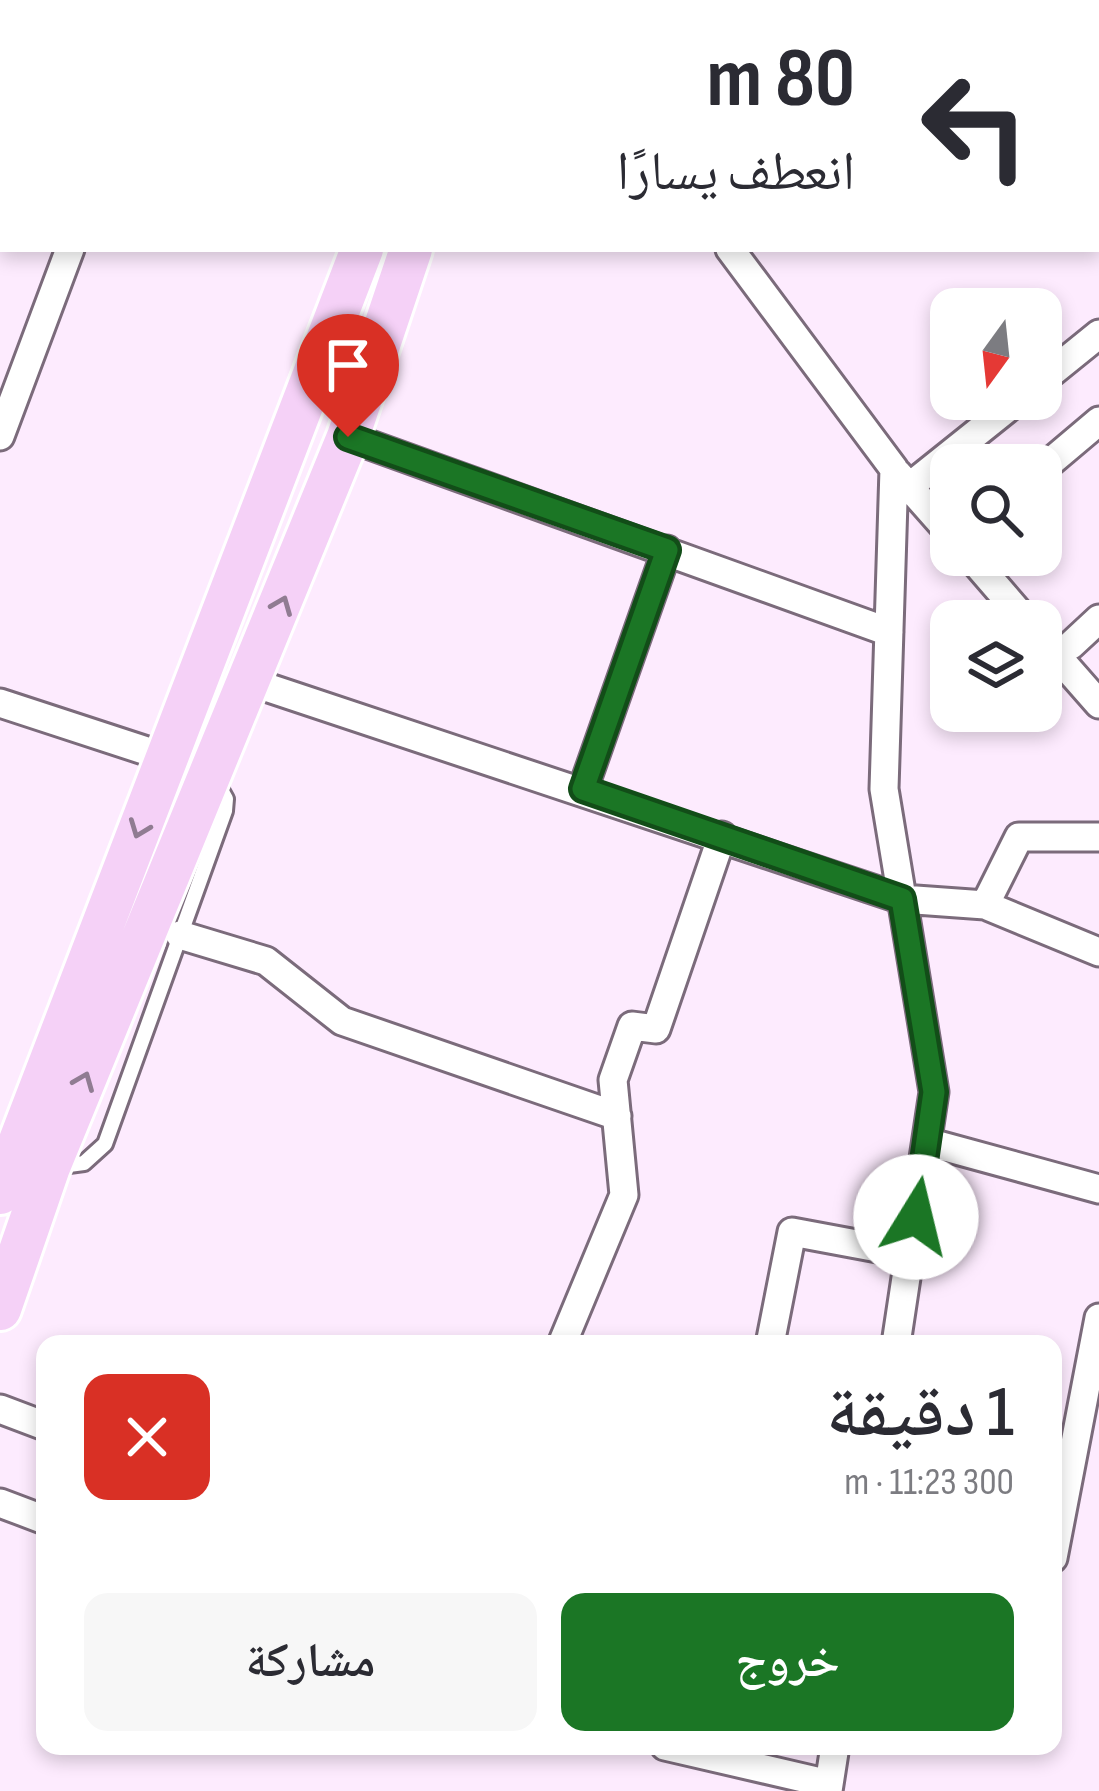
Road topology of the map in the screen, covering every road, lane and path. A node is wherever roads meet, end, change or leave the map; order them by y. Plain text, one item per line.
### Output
1 (69, 252) edge
2 (361, 252) edge
3 (410, 252) edge
4 (732, 252) edge
5 (1099, 334) edge
6 (1062, 364) edge
7 (987, 420) edge
8 (1099, 421) edge
9 (0, 436) edge
10 (348, 437) junction
11 (1062, 452) edge
12 (902, 478) junction
13 (930, 510) edge
14 (667, 550) junction
15 (987, 576) edge
16 (1008, 600) edge
17 (1099, 619) edge
18 (890, 632) junction
19 (1071, 645) dead end
20 (1062, 661) edge
21 (251, 682) junction
22 (1093, 694) edge
23 (0, 703) edge
24 (166, 757) junction
25 (211, 772) junction
26 (583, 789) junction
27 (722, 836) junction
28 (1099, 837) edge
29 (902, 899) junction
30 (985, 905) junction
31 (181, 935) junction
32 (1099, 952) edge
33 (14, 1110) edge
34 (617, 1116) junction
35 (927, 1142) junction
36 (50, 1167) junction
37 (1099, 1189) edge
38 (0, 1193) edge
39 (910, 1254) junction
40 (0, 1309) edge
41 (1099, 1318) edge
42 (566, 1335) edge
43 (772, 1335) edge
44 (897, 1335) edge
45 (0, 1409) edge
46 (36, 1423) edge
47 (0, 1503) edge
48 (1062, 1511) edge
49 (36, 1517) edge
50 (709, 1755) edge
51 (834, 1755) edge
52 (829, 1788) edge

1 - 9 street
2 - 24 main road
3 - 10 main road
4 - 12 street
5 - 6 street
7 - 12 street
8 - 11 street
10 - 14 street
21 -> 10 main road
12 - 13 street
12 - 18 street
14 - 18 street
14 - 26 street
15 - 16 street
17 - 19 street
18 - 29 street
20 - 22 street
21 - 25 main road
21 - 26 street
23 - 24 street
24 - 25 street
24 -> 33 main road
25 - 31 lane
36 -> 25 main road
26 - 27 street
27 - 29 street
27 - 34 street
28 - 30 street
29 - 30 street
29 - 35 street
30 - 32 street
31 - 34 street
31 - 36 lane
33 - 38 main road
34 - 42 street
35 - 37 street
35 - 39 street
36 - 40 main road
39 - 43 street
39 - 44 street
41 - 48 street
45 - 46 street
47 - 49 street
50 - 52 street
51 - 52 street

